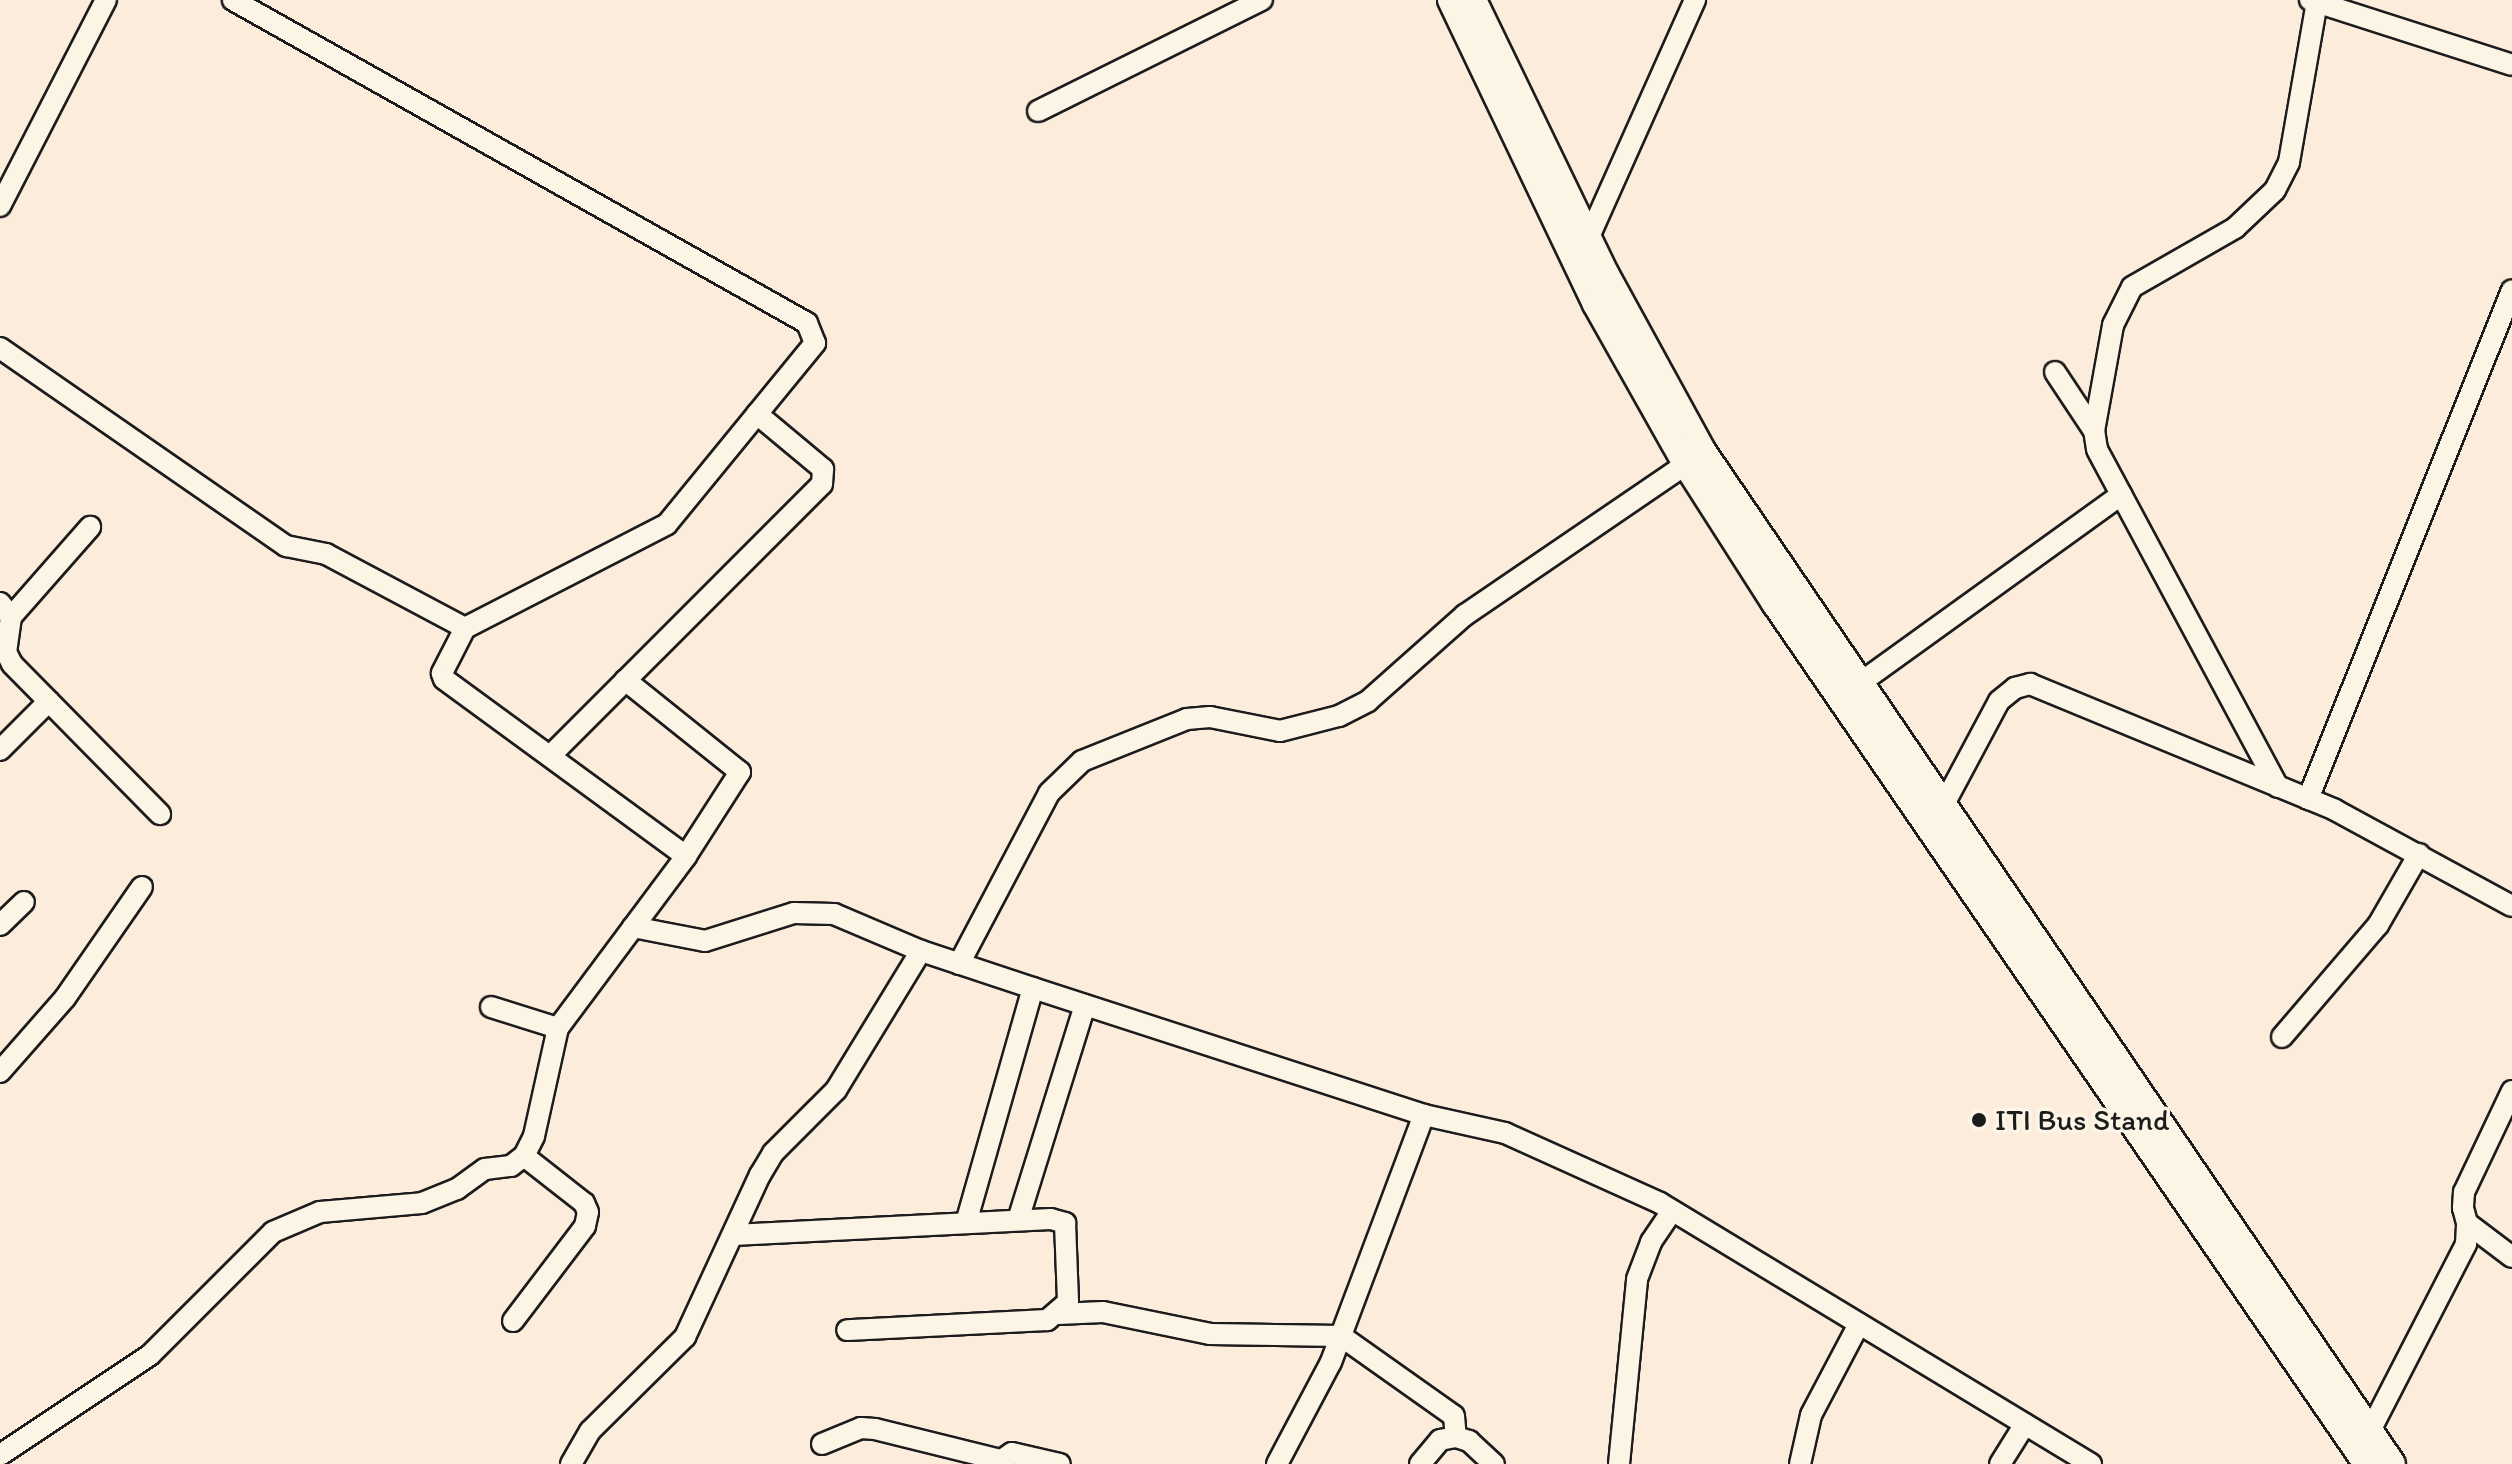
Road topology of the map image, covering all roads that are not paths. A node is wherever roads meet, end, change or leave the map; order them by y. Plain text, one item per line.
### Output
1 (106, 0) edge
2 (233, 0) edge
3 (1262, 0) edge
4 (1451, 0) edge
5 (1473, 0) edge
6 (1695, 0) edge
7 (2313, 1) edge
8 (2512, 65) edge
9 (1038, 111) dead end
10 (0, 206) edge
11 (1589, 237) junction
12 (2512, 290) edge
13 (0, 348) edge
14 (2055, 372) dead end
15 (757, 414) junction
16 (2094, 431) junction
17 (1686, 464) junction
18 (2121, 495) junction
19 (90, 527) dead end
20 (6, 610) edge
21 (465, 628) junction
22 (625, 680) junction
23 (1860, 683) junction
24 (49, 701) junction
25 (0, 750) edge
26 (551, 755) junction
27 (2278, 787) junction
28 (2308, 799) junction
29 (1943, 806) junction
30 (160, 814) dead end
31 (2419, 854) junction
32 (686, 856) junction
33 (142, 887) dead end
34 (24, 902) dead end
35 (2512, 906) edge
36 (0, 925) edge
37 (633, 927) junction
38 (921, 951) junction
39 (959, 964) junction
40 (1033, 988) junction
41 (1085, 1005) junction
42 (491, 1007) dead end
43 (558, 1028) junction
44 (2282, 1037) dead end
45 (0, 1072) edge
46 (2512, 1091) edge
47 (1424, 1115) junction
48 (2157, 1137) junction
49 (524, 1156) junction
50 (2193, 1190) junction
51 (1672, 1211) junction
52 (1018, 1220) junction
53 (966, 1223) junction
54 (2467, 1223) junction
55 (733, 1235) junction
56 (2512, 1257) edge
57 (1058, 1314) junction
58 (513, 1321) dead end
59 (1859, 1324) junction
60 (847, 1330) dead end
61 (1341, 1336) junction
62 (2025, 1424) junction
63 (2371, 1429) junction
64 (1456, 1437) junction
65 (822, 1444) dead end
66 (0, 1455) edge
67 (998, 1462) edge
68 (571, 1464) edge
69 (1060, 1464) edge
70 (1277, 1464) edge
71 (1420, 1464) edge
72 (1494, 1464) edge
73 (1619, 1464) edge
74 (1800, 1464) edge
75 (2000, 1464) edge
76 (2091, 1464) edge
77 (2367, 1464) edge
78 (2392, 1464) edge

1 - 10 street
2 - 15 street
3 - 9 street
4 - 17 street
5 - 11 street
6 - 11 street
7 - 8 street
7 - 16 street
11 - 23 street
12 - 28 street
13 - 21 street
14 - 16 street
15 - 21 street
15 - 22 street
16 - 18 street
17 - 39 street
17 - 48 street
18 - 23 street
18 - 27 street
19 - 20 street
20 - 24 street
21 - 26 street
22 - 26 street
22 - 32 street
23 - 29 street
24 - 25 street
24 - 30 street
26 - 32 street
27 - 28 street
27 - 29 street
28 - 31 street
29 - 48 street
31 - 35 street
31 - 44 street
32 - 37 street
33 - 45 street
34 - 36 street
37 - 38 street
37 - 43 street
38 - 39 street
38 - 55 street
39 - 40 street
40 - 41 street
40 - 53 street
41 - 47 street
41 - 52 street
42 - 43 street
43 - 49 street
46 - 54 street
47 - 51 street
47 - 61 street
48 - 50 street
49 - 58 street
49 - 66 street
50 - 63 street
50 - 77 street
51 - 59 street
51 - 73 street
52 - 53 street
52 - 57 street
53 - 55 street
54 - 56 street
54 - 63 street
55 - 68 street
57 - 60 street
57 - 61 street
59 - 62 street
59 - 74 street
61 - 64 street
61 - 70 street
62 - 75 street
62 - 76 street
63 - 78 street
64 - 71 street
64 - 72 street
65 - 67 street
67 - 69 street

